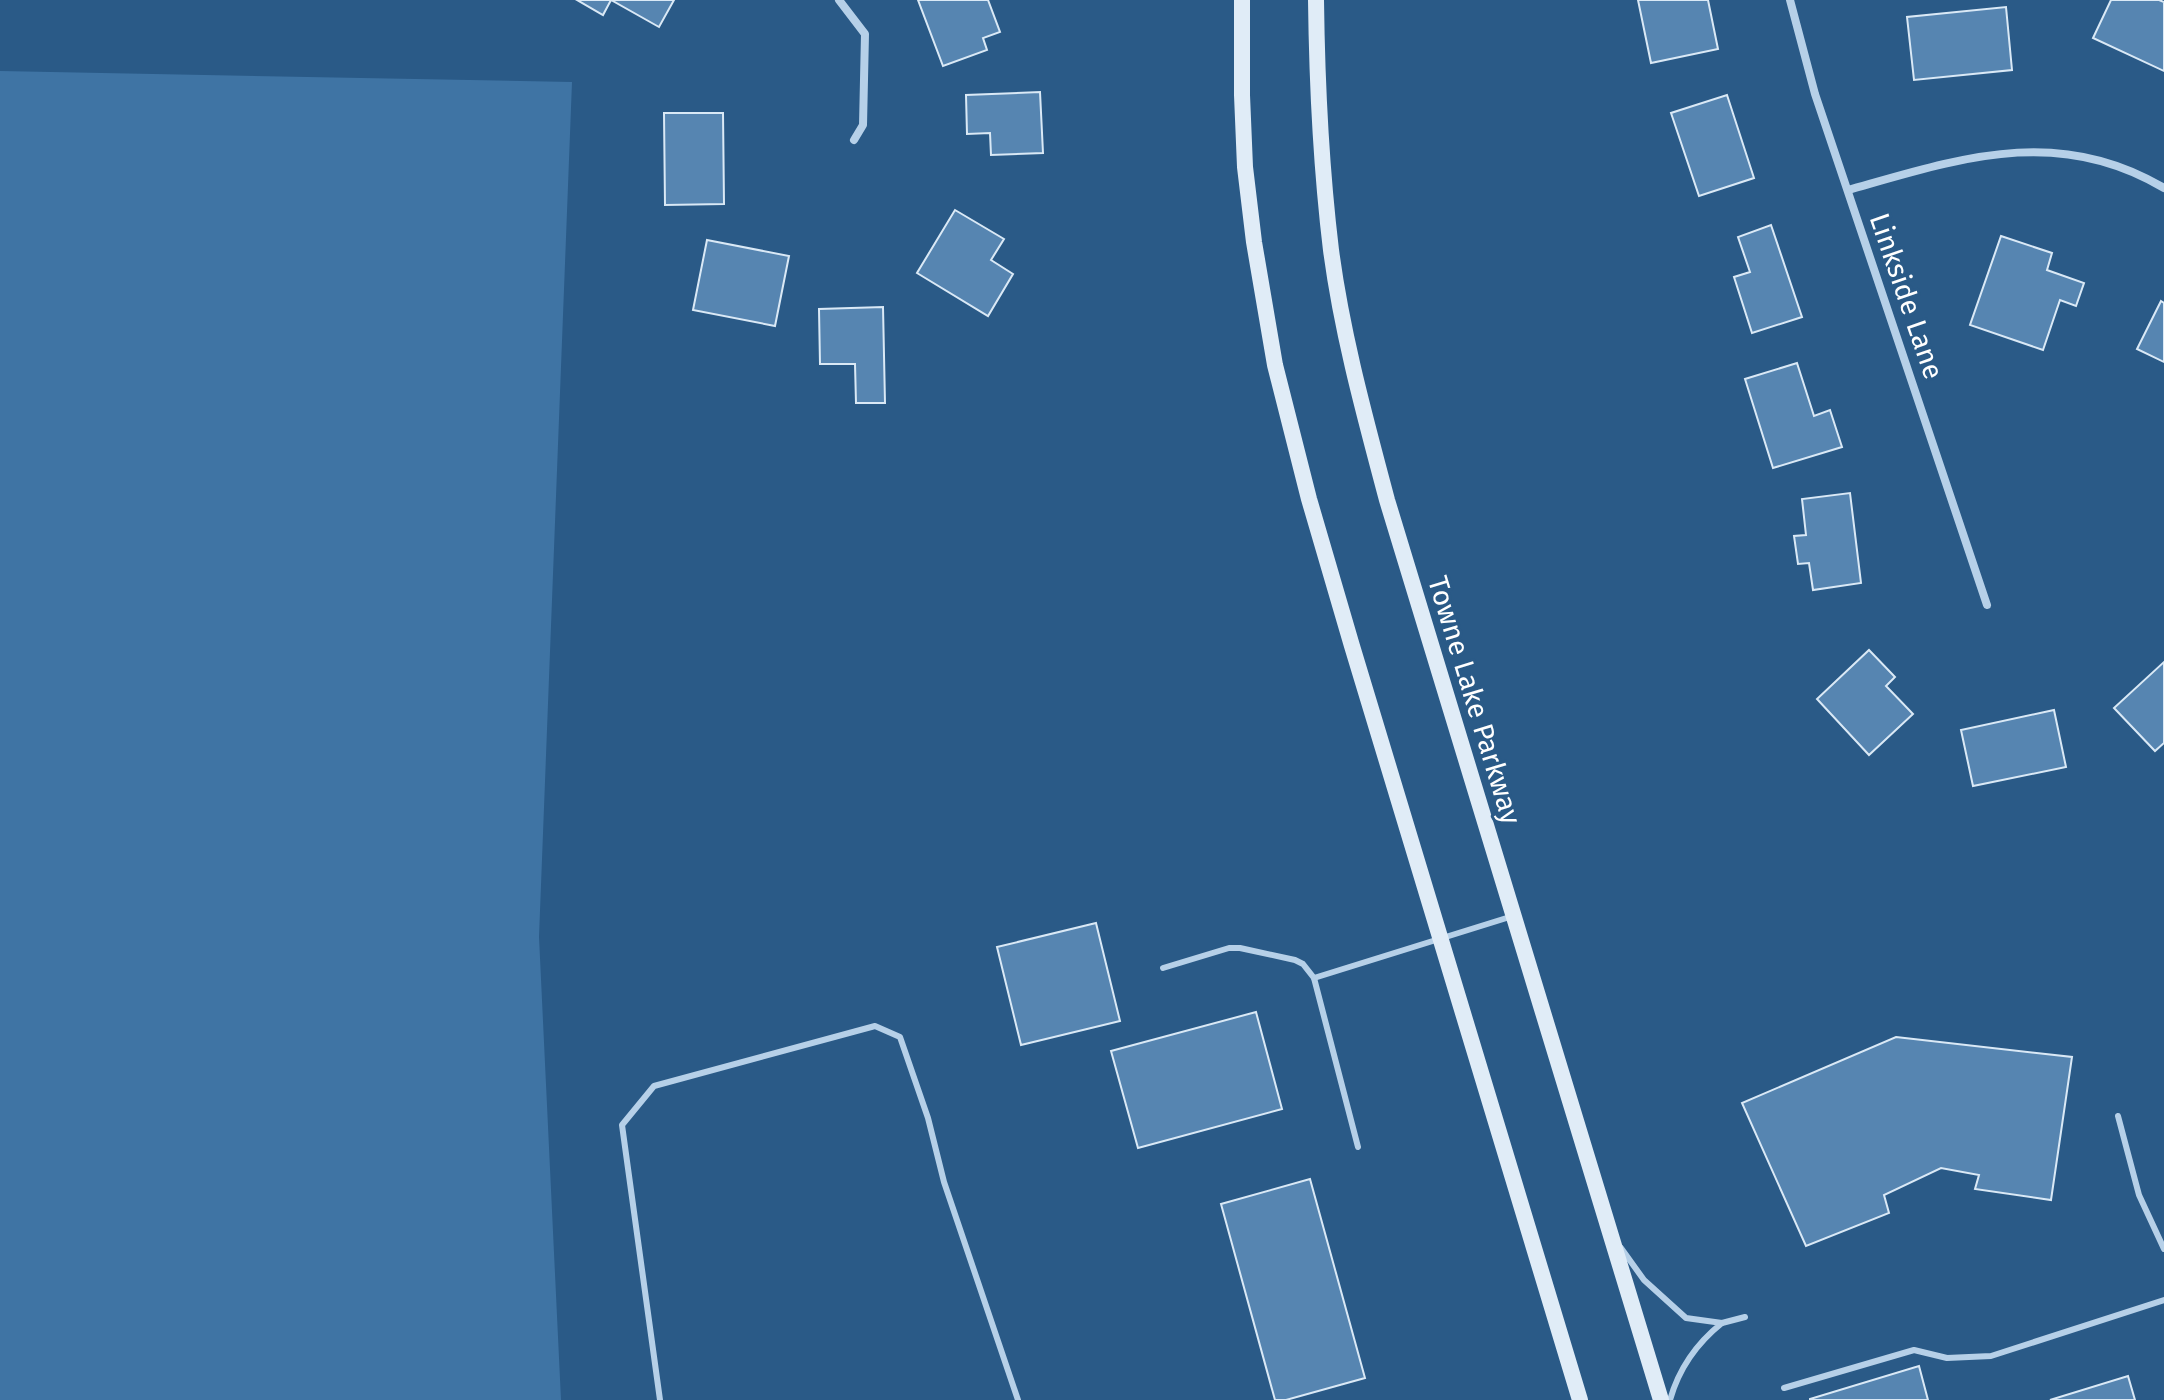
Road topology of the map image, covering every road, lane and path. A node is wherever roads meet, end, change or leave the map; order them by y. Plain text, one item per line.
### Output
1 (839, 0) edge
2 (1242, 0) edge
3 (1316, 0) edge
4 (1790, 0) edge
5 (854, 140) dead end
6 (2164, 188) edge
7 (1848, 190) junction
8 (1987, 605) dead end
9 (1514, 916) junction
10 (1440, 939) junction
11 (1163, 968) dead end
12 (1314, 978) junction
13 (2118, 1116) dead end
14 (1358, 1147) dead end
15 (1611, 1234) junction
16 (2164, 1249) edge
17 (2164, 1300) edge
18 (1745, 1317) dead end
19 (1722, 1323) junction
20 (1784, 1388) dead end
21 (660, 1400) edge
22 (1018, 1400) edge
23 (1580, 1400) edge
24 (1661, 1400) edge
25 (1670, 1400) edge

1 - 5 street
2 - 10 main road
3 - 9 main road, Towne Lake Parkway
4 - 7 street, Linkside Lane
6 - 7 street
7 - 8 street, Linkside Lane
9 - 10 lane
9 - 15 main road, Towne Lake Parkway
10 - 12 lane
10 - 23 main road
11 - 12 lane
12 - 14 lane
13 - 16 lane
15 - 19 lane
15 - 24 main road, Towne Lake Parkway
17 - 20 lane
18 - 19 lane
19 - 25 lane
21 - 22 lane

